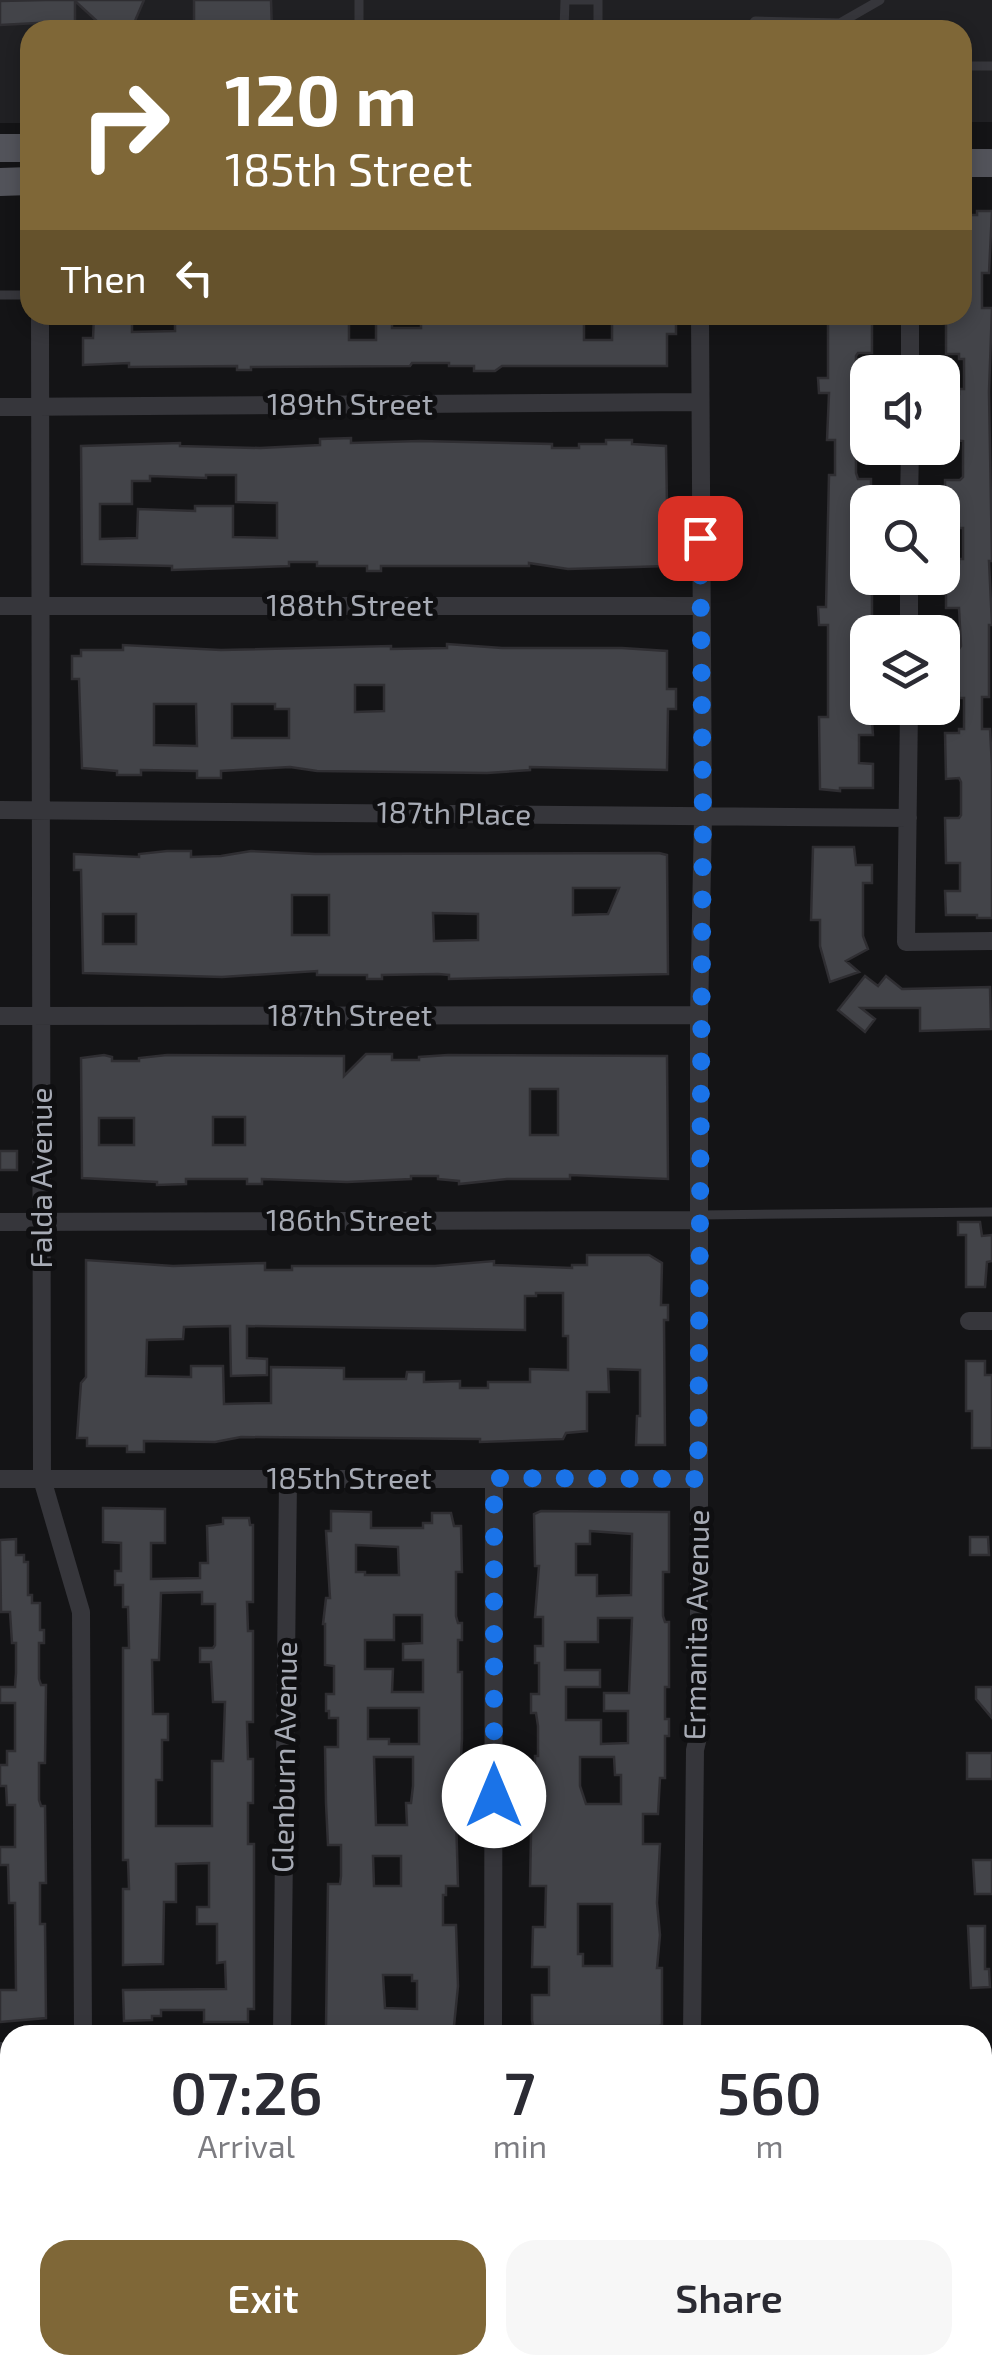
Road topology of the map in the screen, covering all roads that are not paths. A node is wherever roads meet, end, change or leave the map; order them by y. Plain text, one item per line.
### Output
1 (598, 0) edge
2 (880, 0) edge
3 (564, 20) edge
4 (844, 20) edge
5 (40, 325) edge
6 (700, 325) edge
7 (910, 325) edge
8 (910, 355) edge
9 (700, 402) junction
10 (0, 406) edge
11 (40, 407) junction
12 (0, 606) edge
13 (40, 606) junction
14 (700, 606) junction
15 (909, 725) edge
16 (0, 810) edge
17 (41, 810) junction
18 (703, 817) junction
19 (908, 818) junction
20 (992, 941) edge
21 (699, 1014) junction
22 (0, 1016) edge
23 (41, 1016) junction
24 (992, 1212) edge
25 (699, 1218) junction
26 (0, 1222) edge
27 (42, 1222) junction
28 (969, 1321) dead end
29 (992, 1321) edge
30 (0, 1478) edge
31 (42, 1478) junction
32 (288, 1478) junction
33 (494, 1478) junction
34 (698, 1479) junction
35 (83, 2025) edge
36 (282, 2025) edge
37 (493, 2025) edge
38 (692, 2025) edge

1 - 3 lane
2 - 4 lane
5 - 11 street, Falda Avenue
6 - 9 street, Ermanita Avenue
7 - 8 street
9 - 11 street, 189th Street
9 - 14 street, Ermanita Avenue
10 - 11 street, 189th Street
11 - 13 street, Falda Avenue
12 - 13 street, 188th Street
13 - 14 street, 188th Street
13 - 17 street, Falda Avenue
14 - 18 street, Ermanita Avenue
15 - 19 street
16 - 17 street, 187th Place
17 - 18 street, 187th Place
17 - 23 street, Falda Avenue
18 - 19 street, 187th Place
18 - 21 street, Ermanita Avenue
19 - 20 street
21 - 23 street, 187th Street
21 - 25 street, Ermanita Avenue
22 - 23 street, 187th Street
23 - 27 street, Falda Avenue
24 - 25 lane
25 - 27 street, 186th Street
25 - 34 street, Ermanita Avenue
26 - 27 street, 186th Street
27 - 31 street, Falda Avenue
28 - 29 street
30 - 31 street, 185th Street
31 - 32 street, 185th Street
31 - 35 street, Falda Avenue
32 - 33 street, 185th Street
32 - 36 street, Glenburn Avenue
33 - 34 street, 185th Street
33 - 37 street
34 - 38 street, Ermanita Avenue

